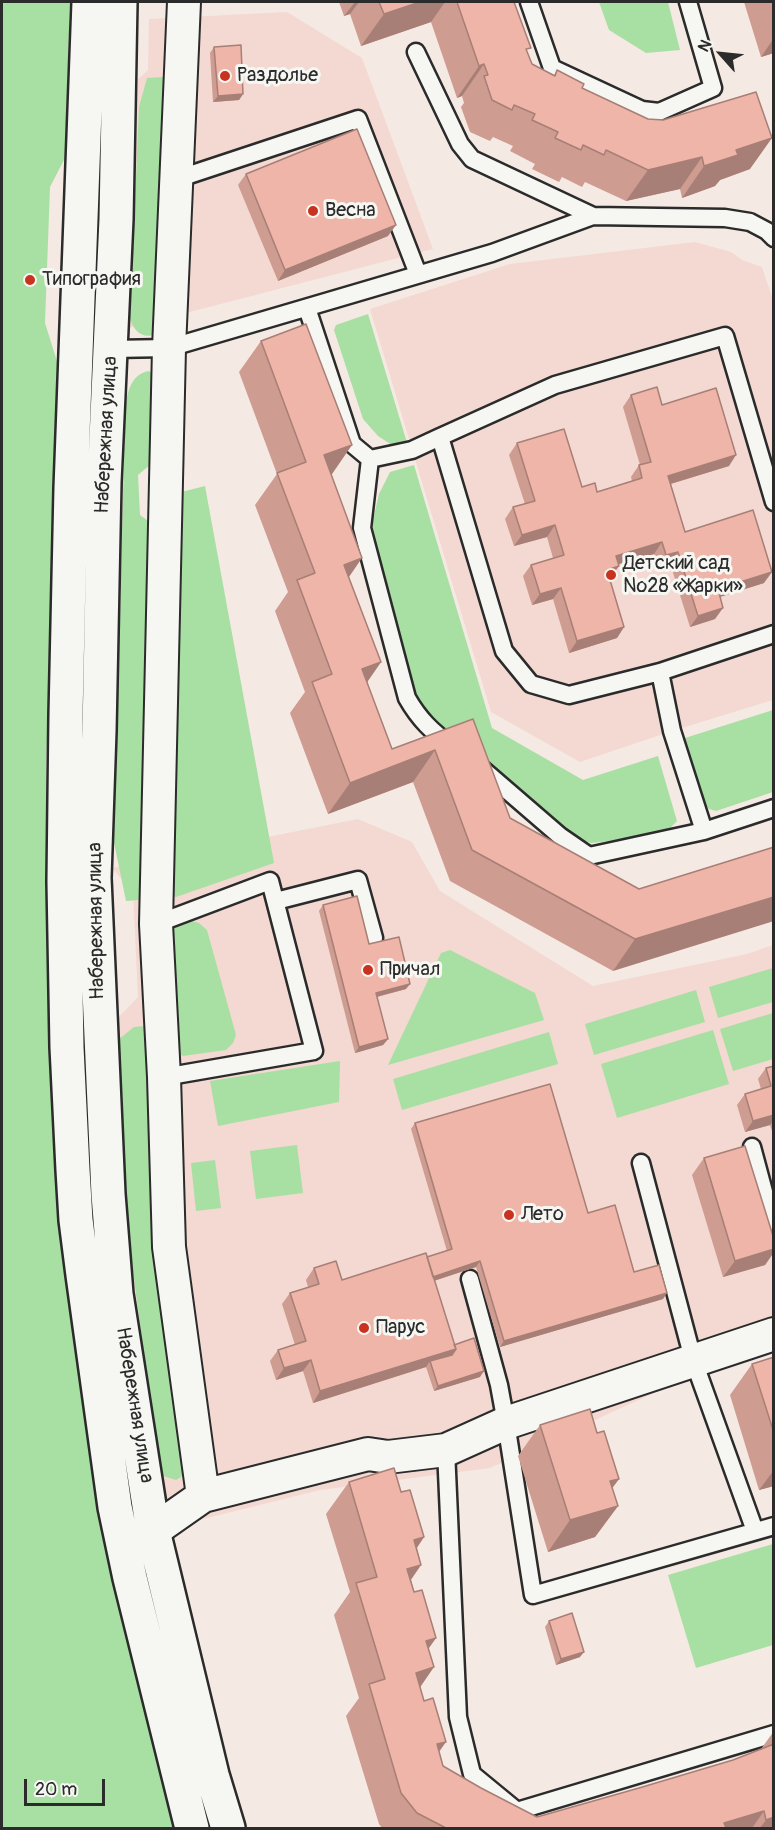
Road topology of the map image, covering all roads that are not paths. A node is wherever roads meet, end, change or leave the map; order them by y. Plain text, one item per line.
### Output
1 (90, 2) edge
2 (120, 2) edge
3 (184, 2) edge
4 (529, 2) edge
5 (688, 2) edge
6 (416, 52) dead end
7 (177, 179) junction
8 (593, 216) junction
9 (774, 238) edge
10 (418, 274) junction
11 (307, 308) junction
12 (169, 348) junction
13 (111, 349) junction
14 (440, 438) junction
15 (370, 459) junction
16 (774, 502) edge
17 (84, 614) junction
18 (774, 634) edge
19 (660, 672) junction
20 (774, 808) edge
21 (704, 831) junction
22 (276, 901) junction
23 (156, 924) junction
24 (374, 938) dead end
25 (164, 1077) junction
26 (752, 1147) dead end
27 (641, 1163) dead end
28 (774, 1229) edge
29 (471, 1279) dead end
30 (774, 1334) edge
31 (693, 1359) junction
32 (506, 1424) junction
33 (446, 1450) junction
34 (203, 1496) junction
35 (774, 1526) edge
36 (153, 1531) junction
37 (755, 1532) junction
38 (774, 1734) edge
39 (192, 1828) edge
40 (228, 1828) edge

1 - 17 main road, Набережная улица
2 - 13 main road, Набережная улица
3 - 7 street
4 - 5 lane
6 - 8 lane
7 - 10 lane
7 - 12 street
8 - 9 lane
8 - 10 lane
10 - 11 lane
11 - 12 lane
11 - 15 lane
12 - 13 lane
12 - 23 street
13 - 17 main road, Набережная улица
14 - 15 lane
14 - 16 lane
14 - 19 lane
15 - 21 lane
17 - 36 main road, Набережная улица
17 - 39 main road, Набережная улица
18 - 19 lane
19 - 21 lane
20 - 21 lane
22 - 23 lane
22 - 24 lane
22 - 25 lane
23 - 25 street
25 - 34 street
26 - 28 lane
27 - 31 lane
29 - 32 lane
30 - 31 street
31 - 32 street
31 - 37 lane
32 - 33 street
32 - 37 lane
33 - 34 street
33 - 38 lane
34 - 36 street
35 - 37 lane
36 - 40 main road, Набережная улица

